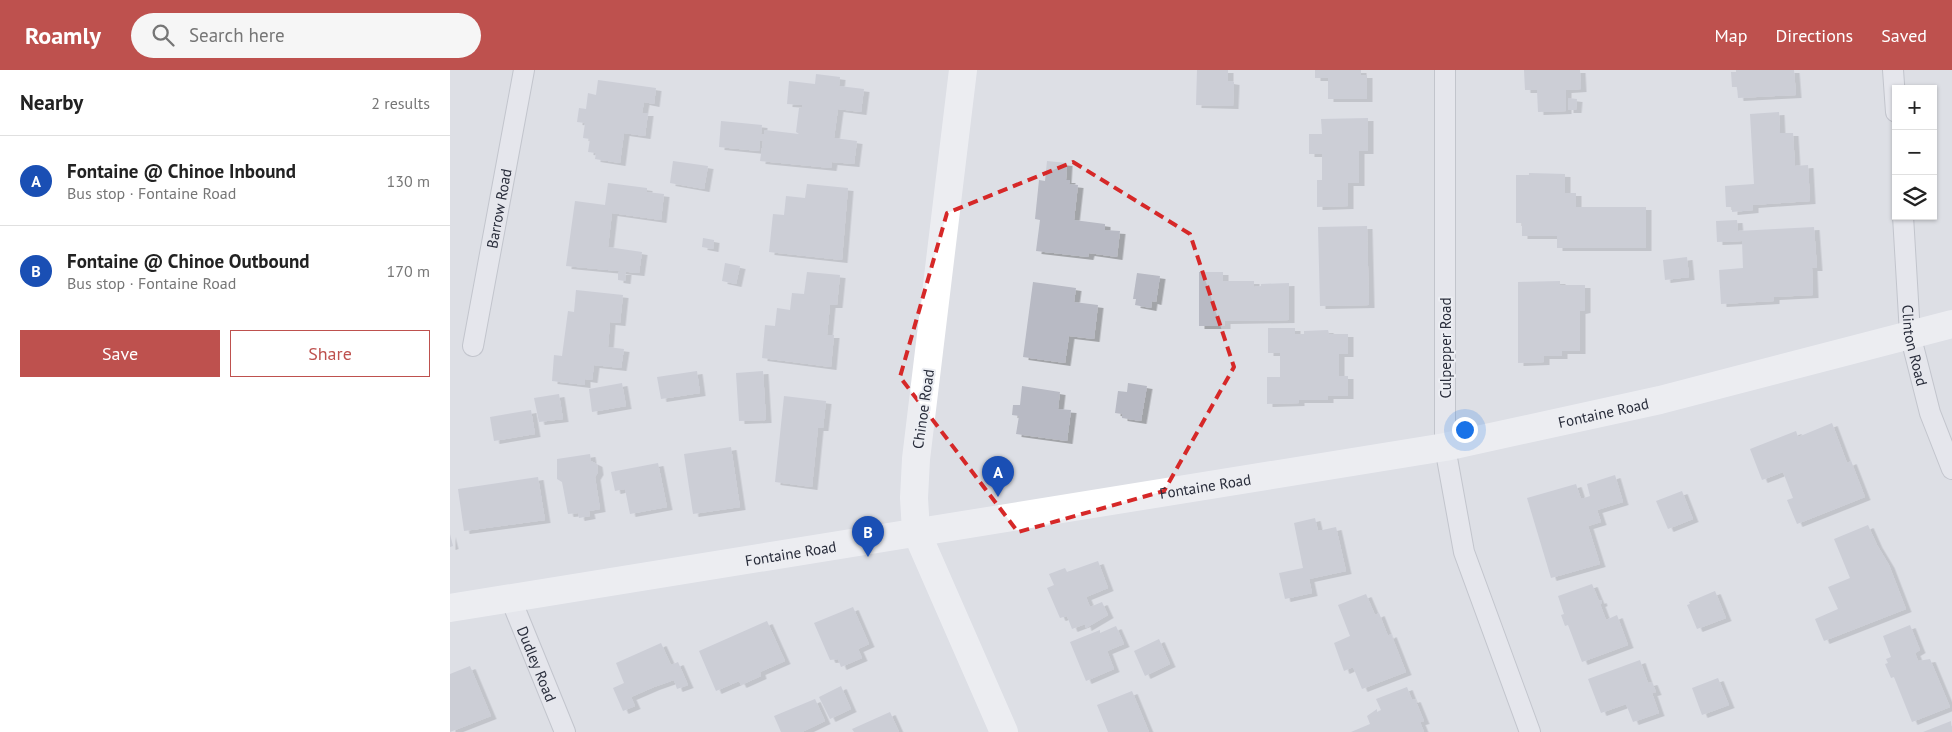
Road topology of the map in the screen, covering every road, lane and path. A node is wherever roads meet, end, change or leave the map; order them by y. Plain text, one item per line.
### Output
1 (524, 70) edge
2 (963, 70) edge
3 (1445, 70) edge
4 (1893, 70) edge
5 (1894, 85) edge
6 (1903, 220) edge
7 (1952, 324) edge
8 (1910, 334) junction
9 (473, 346) dead end
10 (1445, 447) junction
11 (1952, 469) edge
12 (916, 531) junction
13 (510, 597) junction
14 (450, 608) edge
15 (565, 732) edge
16 (1004, 732) edge
17 (1530, 732) edge

1 - 9 street, Barrow Road
2 - 12 street, Chinoe Road
3 - 10 street, Culpepper Road
4 - 5 street
6 - 8 street, Clinton Road
7 - 8 street, Fontaine Road
8 - 10 street, Fontaine Road
8 - 11 street, Clinton Road
10 - 12 street, Fontaine Road
10 - 17 street, Culpepper Road
12 - 13 street, Fontaine Road
12 - 16 street, Chinoe Road
13 - 14 street, Fontaine Road
13 - 15 street, Dudley Road

